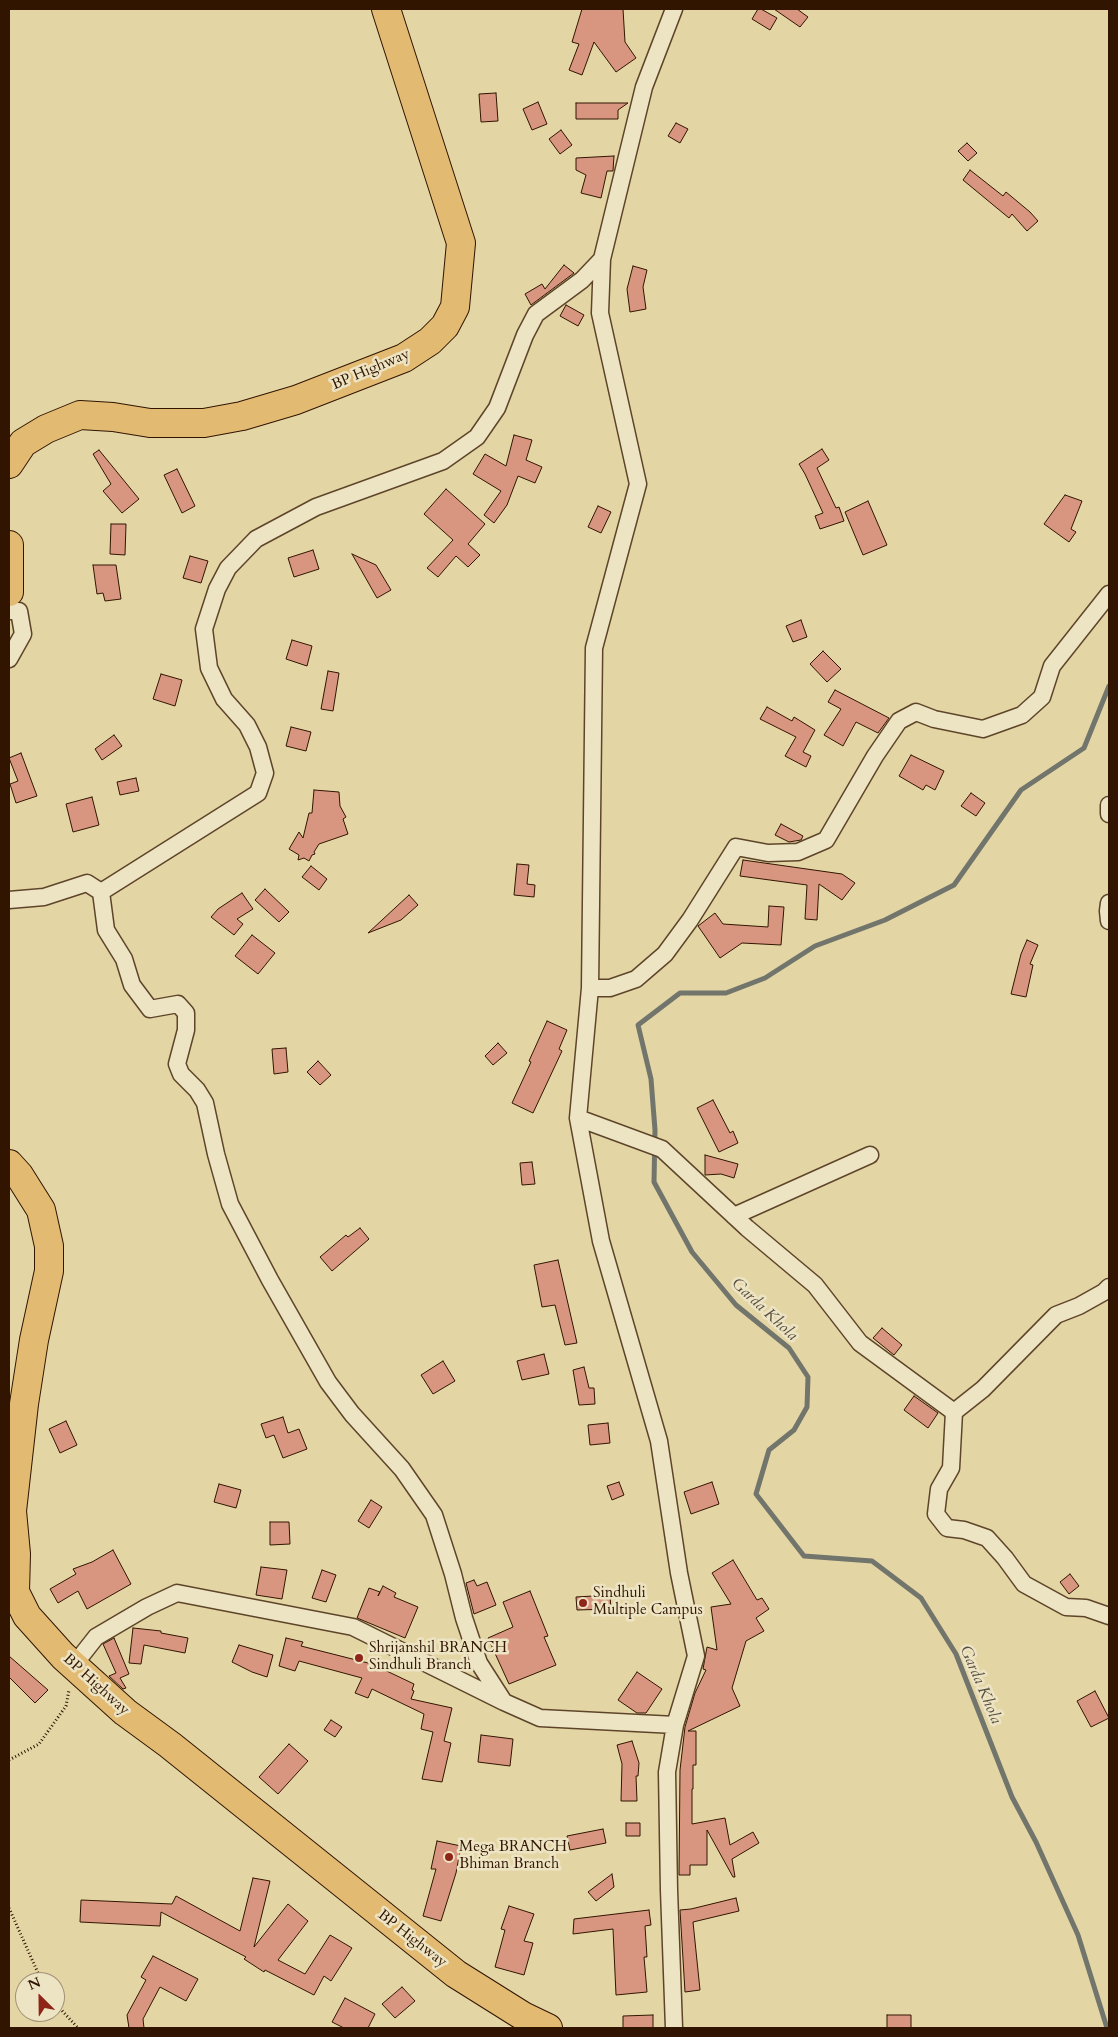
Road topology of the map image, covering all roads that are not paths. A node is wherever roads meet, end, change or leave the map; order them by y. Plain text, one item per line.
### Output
1 (386, 9) edge
2 (674, 9) edge
3 (602, 259) junction
4 (9, 464) edge
5 (9, 545) edge
6 (9, 592) edge
7 (1109, 594) edge
8 (9, 611) edge
9 (9, 659) edge
10 (1109, 805) edge
11 (1109, 814) edge
12 (101, 892) junction
13 (9, 900) edge
14 (1109, 903) edge
15 (1109, 921) edge
16 (590, 988) junction
17 (578, 1118) junction
18 (870, 1155) dead end
19 (9, 1164) edge
20 (734, 1216) junction
21 (1109, 1286) edge
22 (954, 1412) junction
23 (1109, 1616) edge
24 (74, 1665) junction
25 (504, 1702) junction
26 (675, 1725) junction
27 (548, 2028) edge
28 (674, 2028) edge

1 - 4 highway, BP Highway
2 - 3 street
3 - 12 street
3 - 16 street
5 - 6 highway
7 - 16 street
8 - 9 street
10 - 11 street
12 - 13 street
12 - 25 street
14 - 15 street
16 - 17 street
17 - 20 street
17 - 26 street
18 - 20 street
19 - 24 highway, BP Highway
20 - 22 street
21 - 22 street
22 - 23 street
24 - 25 street
24 - 27 highway, BP Highway
25 - 26 street
26 - 28 street

